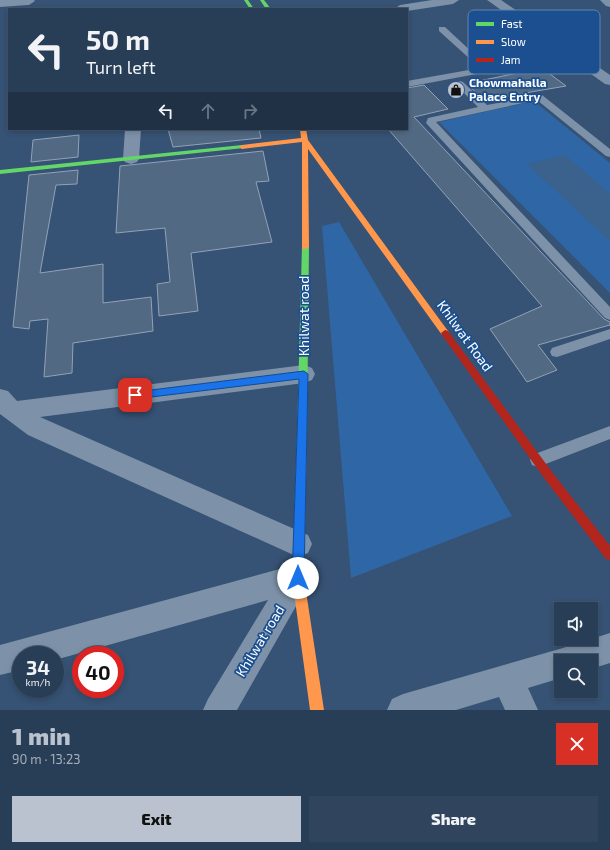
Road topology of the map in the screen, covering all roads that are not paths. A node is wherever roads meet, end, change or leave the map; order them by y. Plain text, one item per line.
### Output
1 (453, 0) edge
2 (493, 0) edge
3 (606, 0) edge
4 (0, 3) edge
5 (29, 3) edge
6 (610, 3) edge
7 (406, 8) edge
8 (507, 10) edge
9 (442, 29) dead end
10 (468, 53) edge
11 (468, 73) edge
12 (599, 74) edge
13 (610, 82) edge
14 (408, 84) edge
15 (460, 84) dead end
16 (484, 108) junction
17 (133, 130) edge
18 (303, 130) edge
19 (305, 140) junction
20 (610, 154) edge
21 (131, 159) junction
22 (0, 172) edge
23 (610, 315) edge
24 (607, 340) edge
25 (557, 352) dead end
26 (304, 374) junction
27 (6, 404) edge
28 (610, 432) edge
29 (538, 460) junction
30 (298, 544) junction
31 (610, 555) edge
32 (298, 578) junction
33 (610, 648) edge
34 (591, 654) edge
35 (0, 660) edge
36 (554, 665) edge
37 (507, 680) junction
38 (219, 710) edge
39 (317, 710) edge
40 (403, 710) edge
41 (522, 710) edge

1 - 7 street
2 - 8 street
3 - 6 street
4 - 5 street
9 - 10 lane
11 - 14 lane
12 - 13 street
15 - 16 lane
16 - 20 lane
16 - 23 lane
17 - 21 street
18 - 19 street, Khilwat Road
19 - 21 street
19 - 26 street, Khilwat road
19 - 29 street, Khilwat Road
21 - 22 street
24 - 25 lane
26 - 27 street
26 - 30 street, Khilwat road
27 - 30 street
28 - 29 lane
29 - 31 street, Khilwat Road
30 - 32 street, Khilwat road
32 - 35 street
32 - 38 street, Khilwat road
32 - 39 street
33 - 34 street
36 - 37 street
37 - 40 street
37 - 41 street

